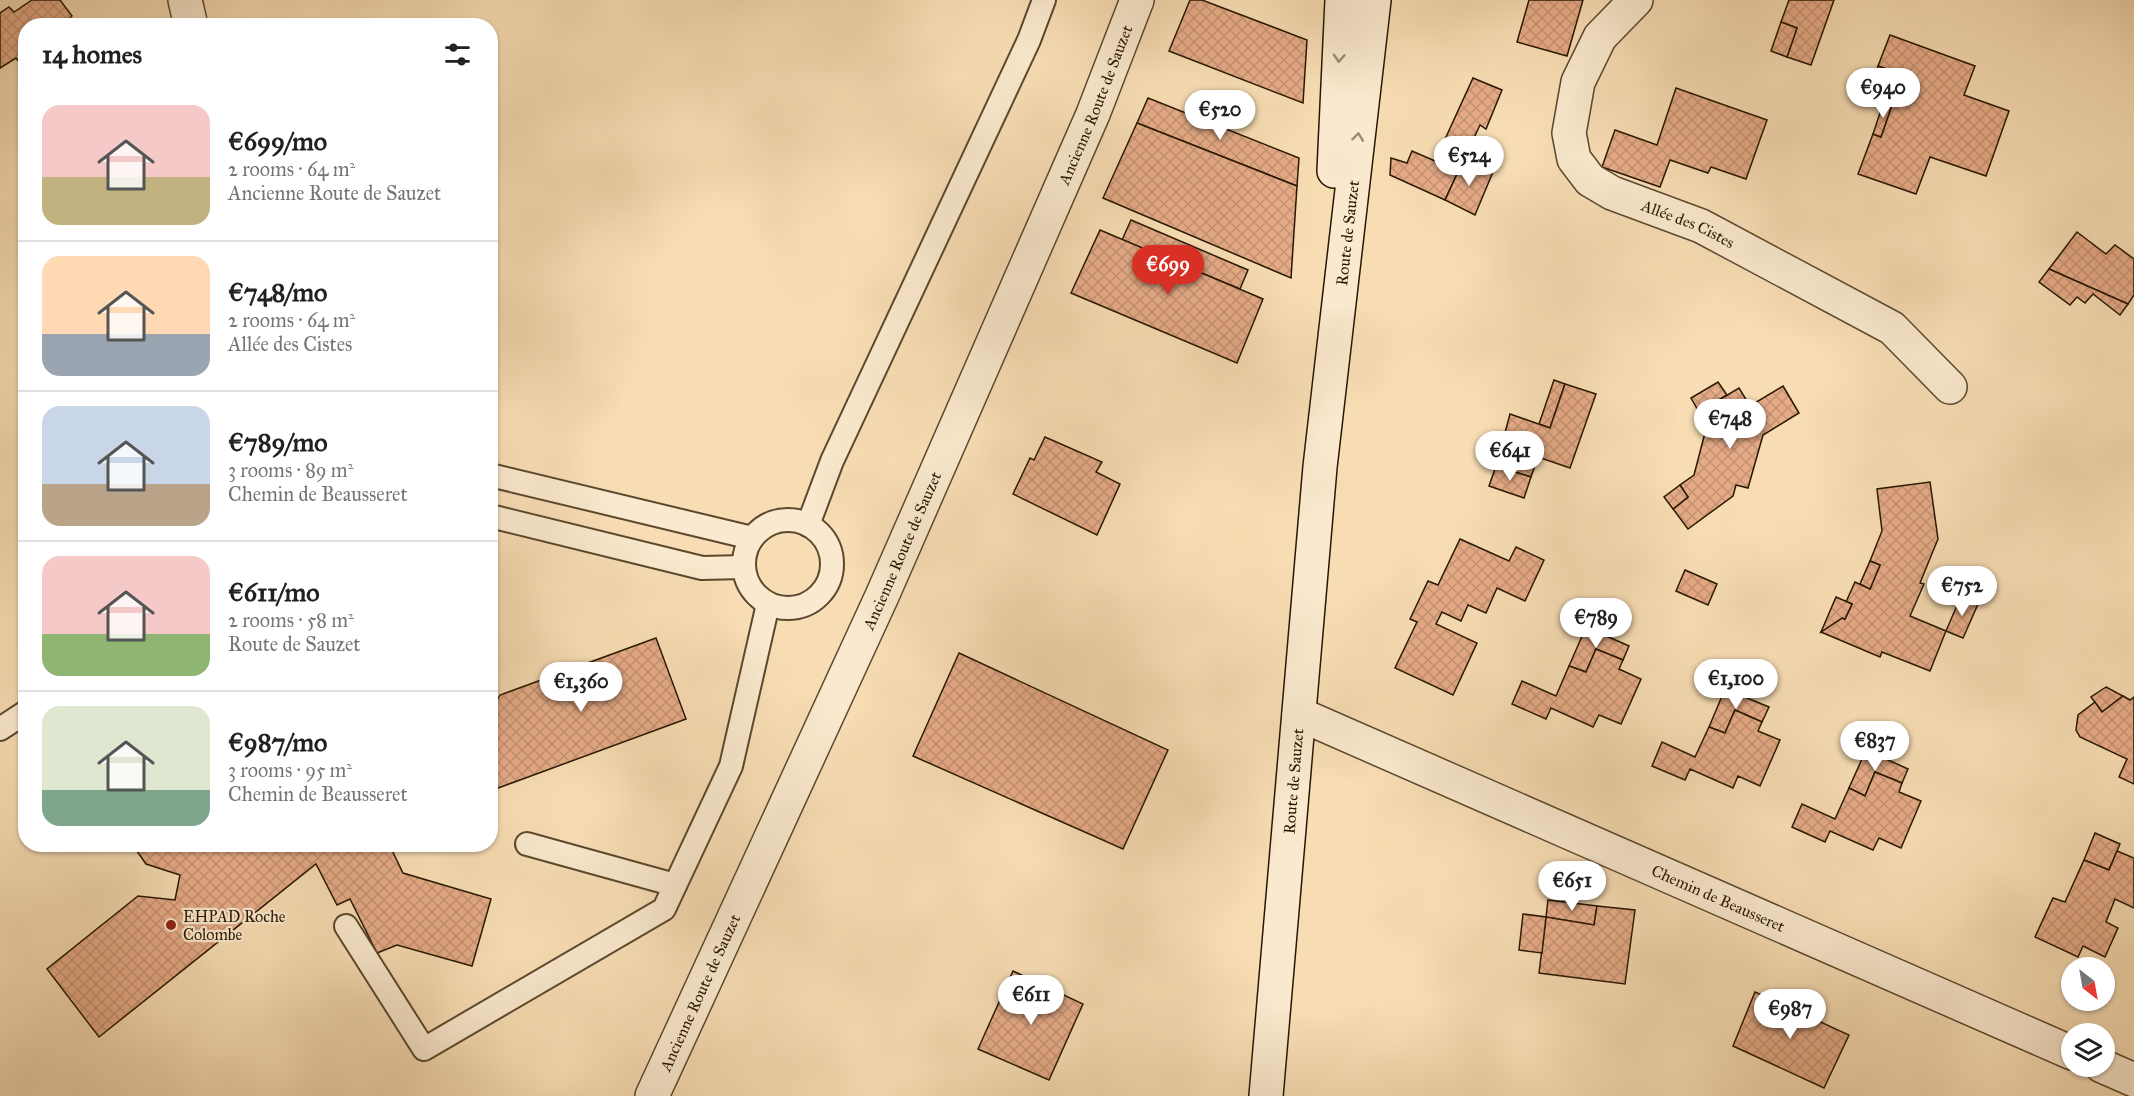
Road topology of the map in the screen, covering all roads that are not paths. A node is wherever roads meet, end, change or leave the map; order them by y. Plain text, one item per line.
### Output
1 (185, 0) edge
2 (1044, 0) edge
3 (1137, 0) edge
4 (1342, 0) edge
5 (1374, 0) edge
6 (1636, 0) edge
7 (189, 18) edge
8 (1950, 387) dead end
9 (1320, 467) junction
10 (498, 477) edge
11 (498, 518) edge
12 (808, 525) junction
13 (752, 538) junction
14 (744, 567) junction
15 (768, 604) junction
16 (1299, 714) junction
17 (18, 717) edge
18 (0, 729) edge
19 (527, 844) dead end
20 (675, 885) junction
21 (346, 926) dead end
22 (2061, 1048) edge
23 (2115, 1072) edge
24 (2134, 1080) edge
25 (652, 1096) edge
26 (1266, 1096) edge

1 - 7 street
2 - 12 lane
3 - 25 street, Ancienne Route de Sauzet
4 -> 9 street, Route de Sauzet
9 -> 5 street, Route de Sauzet
6 - 8 street, Allée des Cistes
9 - 16 street, Route de Sauzet
10 - 13 lane
11 - 14 lane
12 - 13 lane
12 - 15 lane
13 - 14 lane
14 - 15 lane
15 - 20 lane
16 - 22 street, Chemin de Beausseret
16 - 26 street, Route de Sauzet
17 - 18 lane
19 - 20 lane
20 - 21 lane
23 - 24 street

